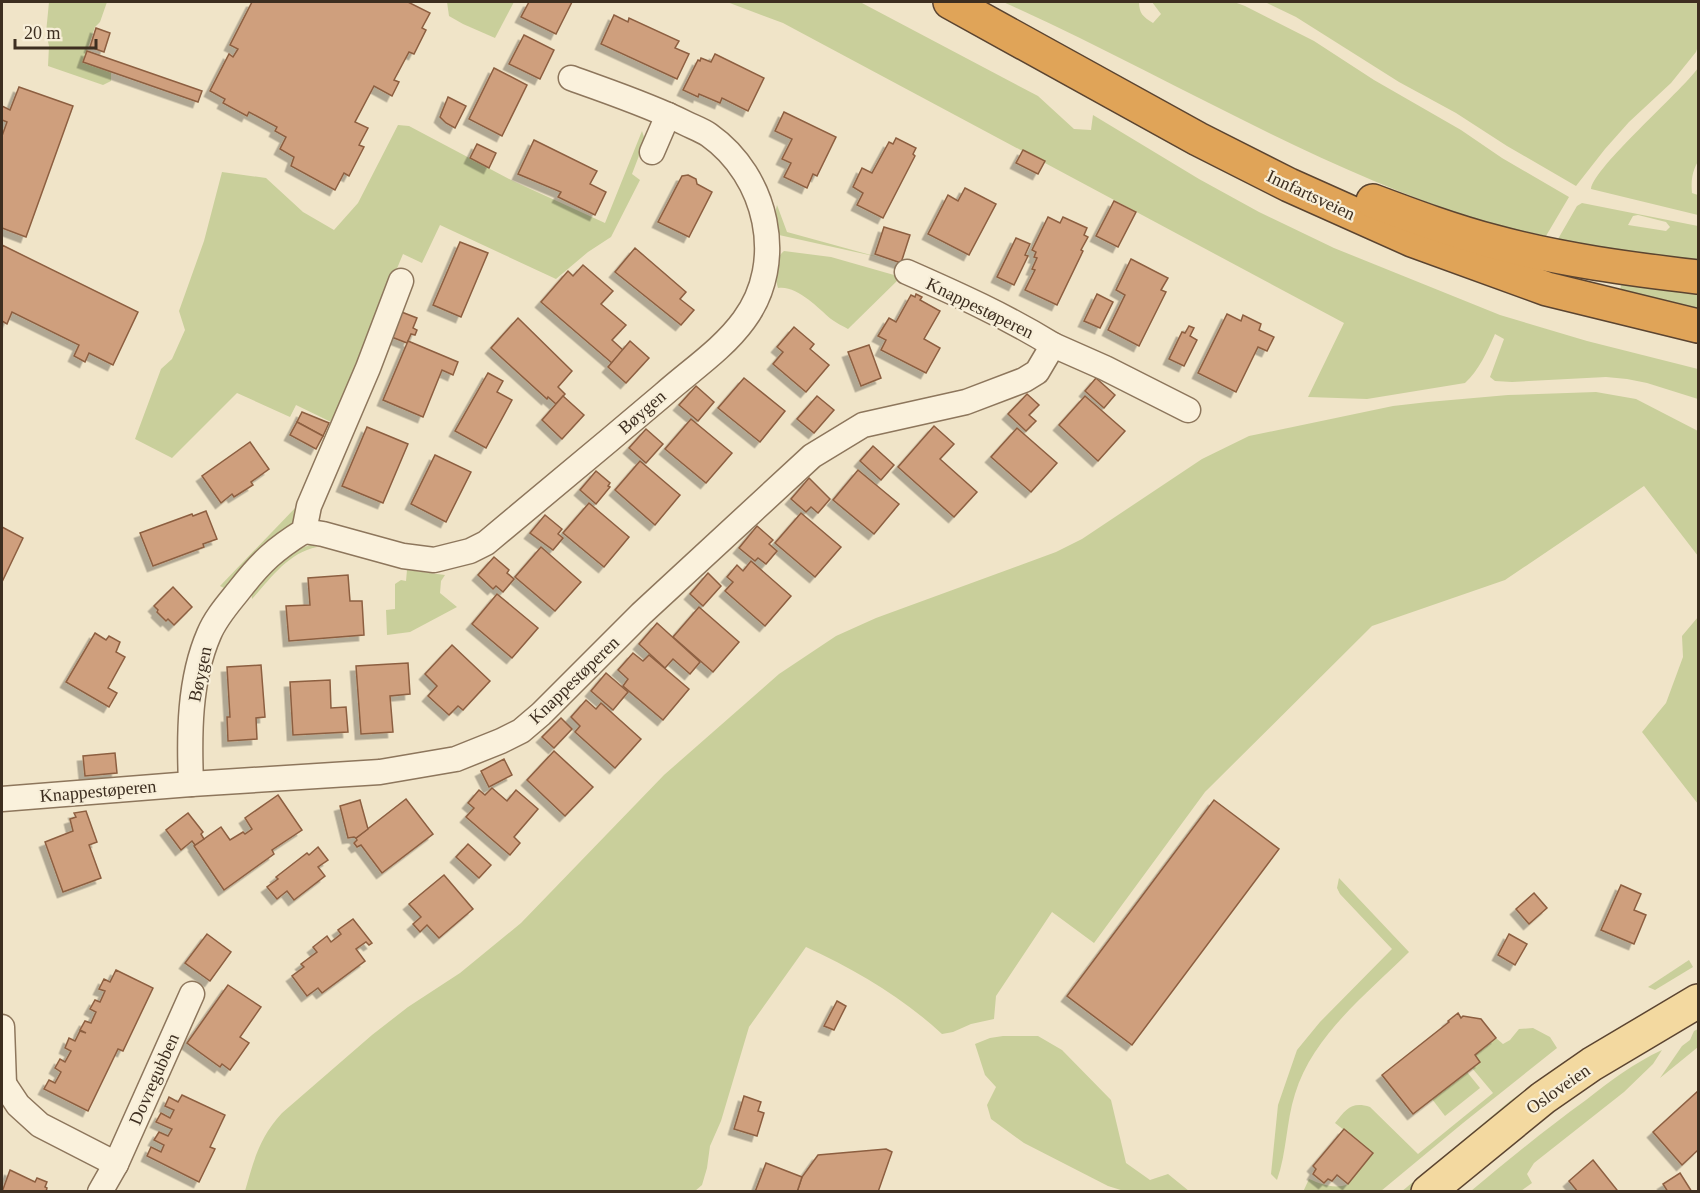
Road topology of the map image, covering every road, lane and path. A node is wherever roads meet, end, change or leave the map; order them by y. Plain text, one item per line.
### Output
1 (950, 2) edge
2 (571, 78) dead end
3 (668, 115) junction
4 (652, 152) dead end
5 (1289, 185) junction
6 (907, 272) dead end
7 (1698, 277) edge
8 (400, 281) dead end
9 (1581, 298) junction
10 (1698, 326) edge
11 (1053, 345) junction
12 (1698, 350) edge
13 (1188, 410) dead end
14 (304, 531) junction
15 (191, 784) junction
16 (2, 799) edge
17 (192, 994) dead end
18 (1698, 1001) edge
19 (2, 1027) edge
20 (3, 1085) edge
21 (116, 1164) junction
22 (100, 1191) edge
23 (1428, 1191) edge

1 - 5 highway, Innfartsveien
2 - 3 street, Bøygen
3 - 4 street
3 - 14 street, Bøygen
5 - 7 highway
5 - 9 highway, Innfartsveien
6 - 11 street, Knappestøperen
8 - 14 street
9 - 10 highway, Innfartsveien
9 - 12 highway
11 - 13 street, Knappestøperen
11 - 15 street, Knappestøperen
14 - 15 street, Bøygen
15 - 16 street, Knappestøperen
17 - 21 street, Dovregubben
18 - 23 main road, Osloveien
19 - 20 street
20 - 21 street
21 - 22 street, Dovregubben

